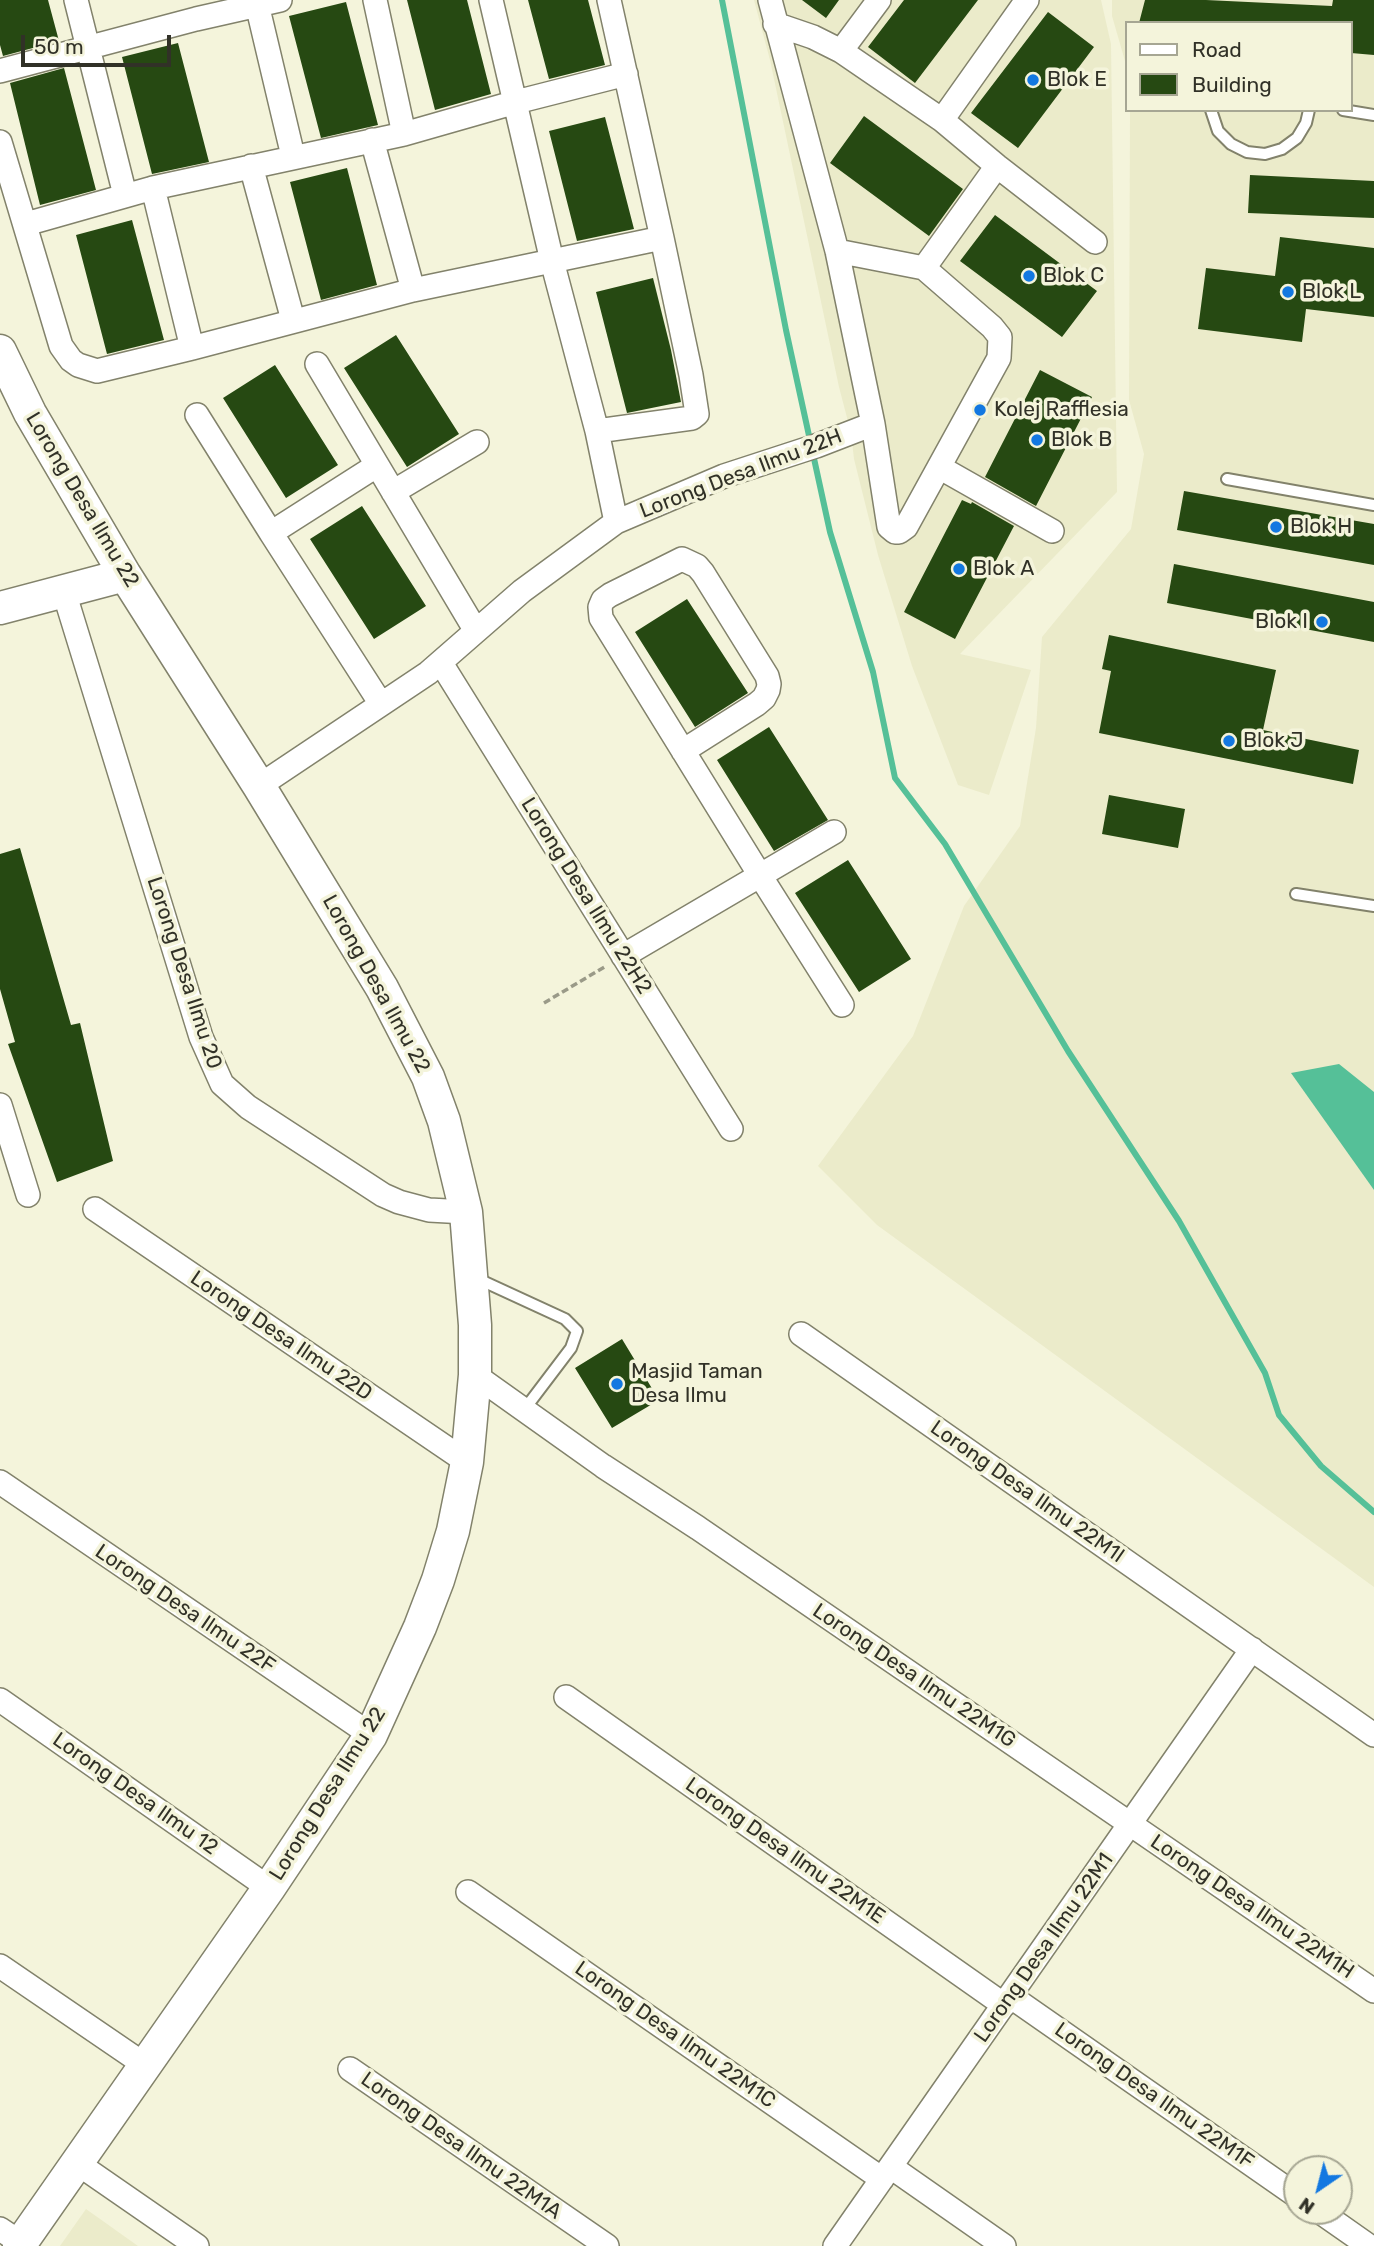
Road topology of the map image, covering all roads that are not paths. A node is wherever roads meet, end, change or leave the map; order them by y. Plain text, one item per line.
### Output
1 (76, 0) edge
2 (375, 0) edge
3 (491, 0) edge
4 (609, 0) edge
5 (770, 0) edge
6 (878, 0) edge
7 (1027, 0) edge
8 (265, 2) edge
9 (194, 10) edge
10 (775, 24) junction
11 (87, 47) junction
12 (841, 51) junction
13 (0, 71) edge
14 (626, 74) junction
15 (516, 102) junction
16 (1212, 112) edge
17 (1309, 112) edge
18 (1353, 112) edge
19 (1374, 115) edge
20 (942, 120) junction
21 (404, 134) junction
22 (372, 140) junction
23 (0, 142) edge
24 (293, 156) junction
25 (251, 166) junction
26 (997, 166) junction
27 (153, 188) junction
28 (125, 195) junction
29 (26, 224) junction
30 (662, 237) junction
31 (1095, 242) dead end
32 (837, 251) junction
33 (552, 261) junction
34 (924, 268) junction
35 (413, 290) junction
36 (293, 320) junction
37 (192, 348) junction
38 (0, 351) edge
39 (317, 365) dead end
40 (197, 415) dead end
41 (873, 424) junction
42 (597, 431) junction
43 (477, 442) dead end
44 (376, 466) junction
45 (939, 467) junction
46 (1227, 479) dead end
47 (393, 492) junction
48 (1374, 505) edge
49 (617, 522) junction
50 (1052, 531) dead end
51 (271, 533) junction
52 (125, 575) junction
53 (64, 592) junction
54 (0, 607) edge
55 (476, 631) junction
56 (441, 663) junction
57 (381, 704) junction
58 (683, 751) junction
59 (259, 786) junction
60 (834, 832) dead end
61 (761, 877) junction
62 (1296, 894) dead end
63 (1374, 906) edge
64 (623, 956) junction
65 (842, 1005) dead end
66 (0, 1105) edge
67 (731, 1129) dead end
68 (28, 1195) dead end
69 (95, 1209) dead end
70 (466, 1212) junction
71 (473, 1276) junction
72 (801, 1334) dead end
73 (475, 1375) junction
74 (524, 1410) junction
75 (467, 1462) junction
76 (0, 1482) edge
77 (1252, 1649) junction
78 (566, 1697) dead end
79 (0, 1700) edge
80 (371, 1735) junction
81 (1374, 1735) edge
82 (1130, 1824) junction
83 (269, 1888) junction
84 (468, 1892) dead end
85 (0, 1966) edge
86 (1374, 1991) edge
87 (1007, 2000) junction
88 (145, 2066) junction
89 (350, 2069) dead end
90 (77, 2163) junction
91 (886, 2173) junction
92 (1283, 2187) edge
93 (1339, 2225) edge
94 (13, 2240) edge
95 (197, 2246) edge
96 (607, 2246) edge
97 (835, 2246) edge
98 (1004, 2246) edge
99 (1369, 2246) edge

1 - 11 street
2 - 21 street
3 - 15 street
4 - 14 street
5 - 10 street
6 - 12 street
7 - 20 street
8 - 9 street
8 - 24 street
9 - 11 street
10 - 12 street
10 - 32 street
11 - 13 street
11 - 28 street
12 - 20 street
14 - 15 street
14 - 30 street
15 - 21 street
15 - 33 street
16 - 17 lane
18 - 19 lane
20 - 26 street
21 - 22 street
22 - 24 street
22 - 35 street
23 - 29 street
24 - 25 street
25 - 27 street
25 - 36 street
26 - 31 street
26 - 34 street
27 - 28 street
27 - 37 street
28 - 29 street
29 - 37 street
30 - 33 street
30 - 42 street
32 - 34 street
32 - 41 street
33 - 35 street
33 - 42 street
34 - 45 street
35 - 36 street
36 - 37 street
38 - 52 street, Lorong Desa Ilmu 22
39 - 44 street
40 - 51 street
41 - 45 street
41 - 49 street, Lorong Desa Ilmu 22H
42 - 49 street
43 - 47 street
44 - 47 street
44 - 51 street
45 - 50 street
46 - 48 lane
47 - 55 street
49 - 55 street, Lorong Desa Ilmu 22H
51 - 57 street
52 - 53 street
52 - 59 street, Lorong Desa Ilmu 22
53 - 54 street
53 - 70 street, Lorong Desa Ilmu 20
55 - 56 street, Lorong Desa Ilmu 22H
56 - 57 street, Lorong Desa Ilmu 22H
56 - 64 street, Lorong Desa Ilmu 22H2
57 - 59 street, Lorong Desa Ilmu 22H
58 - 58 street
58 - 61 street
59 - 70 street, Lorong Desa Ilmu 22
60 - 61 street
61 - 64 street
61 - 65 street
62 - 63 lane
64 - 67 street, Lorong Desa Ilmu 22H2
66 - 68 street
69 - 75 street, Lorong Desa Ilmu 22D
70 - 71 street, Lorong Desa Ilmu 22
71 - 73 street, Lorong Desa Ilmu 22
71 - 74 lane
72 - 77 street, Lorong Desa Ilmu 22M1I
73 - 74 street, Lorong Desa Ilmu 22M1G
73 - 75 street, Lorong Desa Ilmu 22
74 - 82 street, Lorong Desa Ilmu 22M1G
75 - 80 street, Lorong Desa Ilmu 22
76 - 80 street, Lorong Desa Ilmu 22F
77 - 81 street, Lorong Desa Ilmu 22M1I
77 - 82 street, Lorong Desa Ilmu 22M1
78 - 87 street, Lorong Desa Ilmu 22M1E
79 - 83 street, Lorong Desa Ilmu 12
80 - 83 street, Lorong Desa Ilmu 22
82 - 86 street, Lorong Desa Ilmu 22M1H
82 - 87 street, Lorong Desa Ilmu 22M1
83 - 88 street, Lorong Desa Ilmu 22
84 - 91 street, Lorong Desa Ilmu 22M1C
85 - 88 street
87 - 91 street, Lorong Desa Ilmu 22M1
87 - 92 street, Lorong Desa Ilmu 22M1F
88 - 90 street, Lorong Desa Ilmu 22
89 - 96 street, Lorong Desa Ilmu 22M1A
90 - 94 street, Lorong Desa Ilmu 22
90 - 95 street
91 - 97 street, Lorong Desa Ilmu 22M1
91 - 98 street, Lorong Desa Ilmu 22M1C
93 - 99 street

